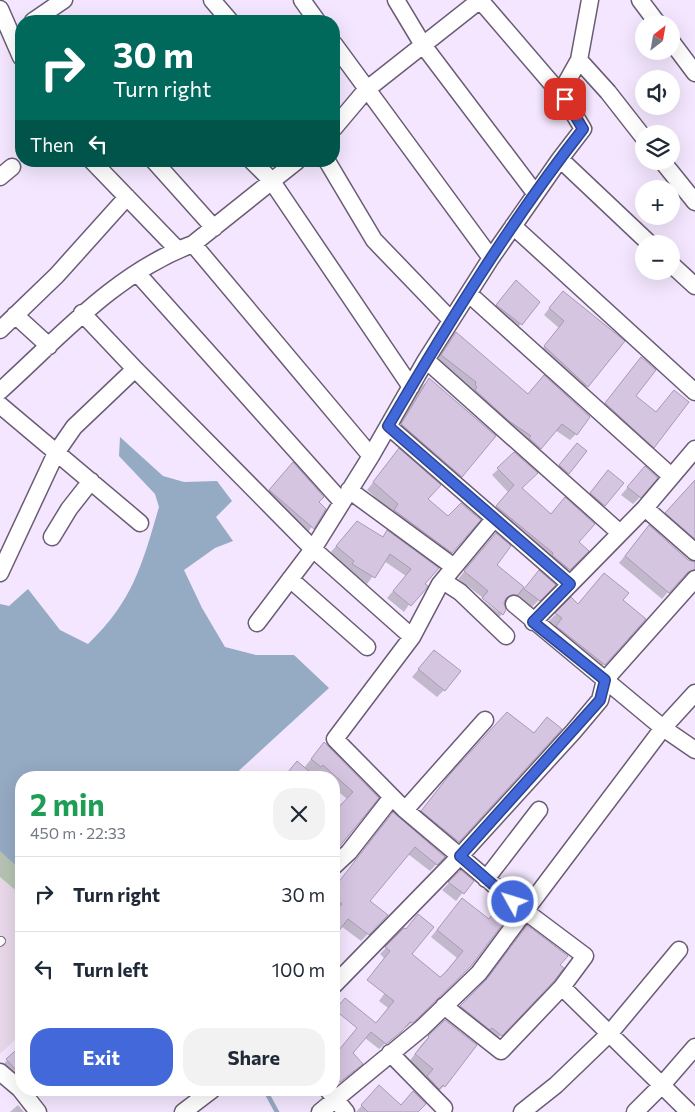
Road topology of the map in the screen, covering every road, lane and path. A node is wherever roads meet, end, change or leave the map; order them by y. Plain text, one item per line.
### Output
1 (64, 0) edge
2 (212, 0) edge
3 (302, 0) edge
4 (396, 0) edge
5 (480, 0) edge
6 (590, 0) edge
7 (640, 0) edge
8 (0, 10) edge
9 (42, 15) edge
10 (225, 15) edge
11 (313, 15) edge
12 (651, 15) edge
13 (15, 31) edge
14 (423, 45) junction
15 (340, 53) edge
16 (680, 53) edge
17 (579, 60) junction
18 (695, 73) edge
19 (366, 90) junction
20 (560, 94) junction
21 (340, 121) edge
22 (635, 126) edge
23 (560, 159) junction
24 (98, 167) edge
25 (159, 167) edge
26 (258, 167) edge
27 (289, 167) edge
28 (331, 167) edge
29 (669, 170) edge
30 (271, 180) junction
31 (535, 193) junction
32 (127, 197) junction
33 (695, 202) edge
34 (513, 226) junction
35 (214, 228) junction
36 (640, 235) edge
37 (185, 247) junction
38 (491, 258) junction
39 (680, 272) edge
40 (137, 273) junction
41 (695, 286) edge
42 (469, 294) junction
43 (82, 313) junction
44 (15, 315) junction
45 (451, 320) junction
46 (0, 330) edge
47 (49, 346) junction
48 (426, 360) junction
49 (135, 369) junction
50 (411, 387) junction
51 (0, 391) edge
52 (695, 392) edge
53 (0, 405) edge
54 (388, 426) junction
55 (695, 450) edge
56 (56, 453) junction
57 (371, 456) junction
58 (671, 476) junction
59 (91, 481) junction
60 (346, 496) junction
61 (645, 508) junction
62 (494, 518) junction
63 (140, 523) dead end
64 (620, 533) junction
65 (52, 537) dead end
66 (313, 549) junction
67 (695, 552) edge
68 (454, 567) junction
69 (0, 573) edge
70 (290, 579) junction
71 (695, 579) edge
72 (442, 581) junction
73 (570, 584) junction
74 (514, 604) dead end
75 (533, 622) junction
76 (257, 623) dead end
77 (506, 636) dead end
78 (412, 638) junction
79 (367, 646) dead end
80 (605, 680) junction
81 (695, 694) edge
82 (484, 720) dead end
83 (663, 728) junction
84 (695, 750) edge
85 (392, 797) junction
86 (405, 810) junction
87 (539, 810) dead end
88 (460, 856) junction
89 (340, 860) edge
90 (486, 879) junction
91 (524, 911) junction
92 (679, 950) dead end
93 (340, 979) edge
94 (562, 987) junction
95 (444, 1006) junction
96 (610, 1033) junction
97 (695, 1047) edge
98 (390, 1053) junction
99 (0, 1072) edge
100 (15, 1085) edge
101 (662, 1085) junction
102 (25, 1096) edge
103 (204, 1096) edge
104 (337, 1101) edge
105 (444, 1108) dead end
106 (38, 1112) edge
107 (182, 1112) edge
108 (320, 1112) edge
109 (522, 1112) edge
110 (635, 1112) edge
111 (689, 1112) edge

1 - 9 street
2 - 10 street
3 - 11 street
4 - 14 street
5 - 14 street
5 - 20 street
6 - 17 street
7 - 12 street
8 - 13 street
14 - 19 street
14 - 31 street
15 - 19 street
16 - 18 street
17 - 20 street
17 - 22 street
19 - 21 street
19 - 38 street
20 - 23 street
23 - 31 street
23 - 36 street
24 - 32 street
25 - 35 street
26 - 30 street
27 - 30 street
28 - 45 street
29 - 33 street
30 - 35 street
30 - 50 street
31 - 34 street
32 - 37 street
32 - 44 street
34 - 38 street
34 - 52 street
35 - 37 street
37 - 40 street
37 - 57 street
38 - 42 street
39 - 41 street
40 - 43 street
40 - 60 street
42 - 45 street
42 - 58 street
43 - 47 street
43 - 49 street
44 - 46 street
44 - 47 street
45 - 48 street
47 - 51 street
48 - 50 street
48 - 64 street
49 - 56 street
49 - 66 street
50 - 54 street
53 - 56 street
54 - 57 street
54 - 62 street
55 - 58 street
56 - 59 street
56 - 69 street
57 - 60 street
58 - 61 street
59 - 63 street
59 - 65 street
60 - 66 street
60 - 68 street
61 - 64 street
61 - 67 street
62 - 68 street
62 - 73 street
64 - 73 street
66 - 70 street
66 - 78 street
68 - 72 street
70 - 76 street
70 - 79 street
71 - 80 street
72 - 77 street
72 - 78 street
73 - 75 street
74 - 75 street
75 - 80 street
78 - 85 street
80 - 83 street
80 - 88 street
81 - 83 street
82 - 86 street
83 - 84 street
83 - 91 street
85 - 86 street
85 - 89 street
86 - 88 street
87 - 90 street
88 - 90 street
88 - 93 street
90 - 91 street
91 - 94 street
91 - 95 street
92 - 96 street
94 - 95 street
94 - 96 street
95 - 98 street
96 - 101 street
96 - 109 street
97 - 101 street
98 - 104 street
98 - 105 street
99 - 100 street
101 - 110 street
101 - 111 street
102 - 106 street
103 - 107 street
104 - 108 street

